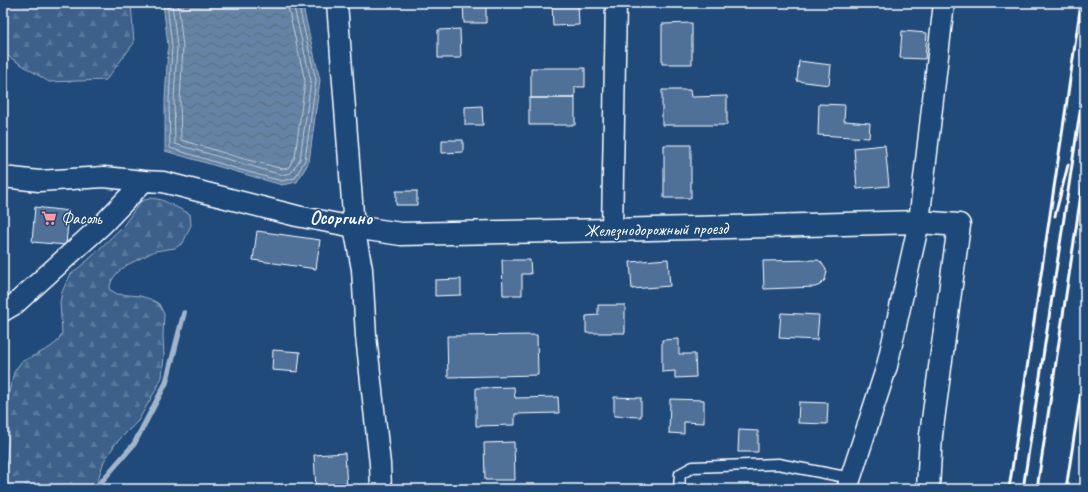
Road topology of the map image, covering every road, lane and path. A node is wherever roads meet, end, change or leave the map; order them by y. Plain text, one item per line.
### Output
1 (336, 3) edge
2 (616, 3) edge
3 (944, 3) edge
4 (3, 177) edge
5 (144, 181) junction
6 (919, 222) junction
7 (354, 227) junction
8 (612, 230) junction
9 (3, 311) edge
10 (849, 483) edge
11 (381, 489) edge
12 (679, 489) edge
13 (928, 489) edge

1 - 7 street
2 - 8 street
3 - 6 street
4 - 5 street
5 - 7 street
5 - 9 street
6 - 8 street, Железнодорожный проезд
6 - 10 street
6 - 13 street, Железнодорожный проезд
7 - 8 street, Железнодорожный проезд
7 - 11 street
10 - 12 lane

